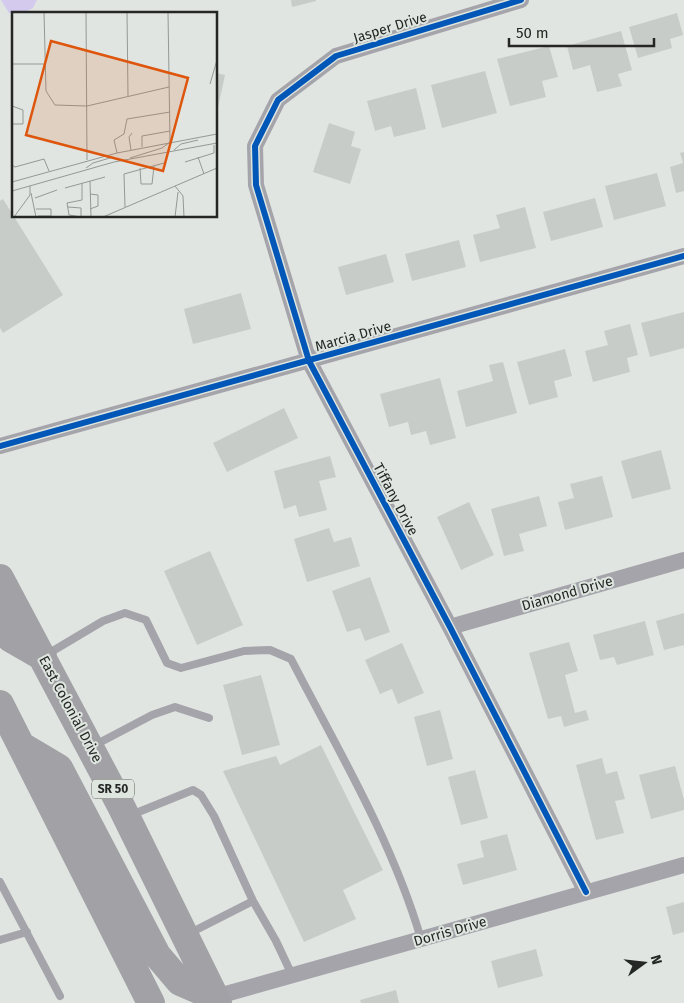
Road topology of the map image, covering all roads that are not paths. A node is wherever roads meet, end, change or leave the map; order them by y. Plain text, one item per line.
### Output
1 (519, 0) edge
2 (278, 100) joint
3 (684, 256) edge
4 (309, 361) junction
5 (0, 446) edge
6 (684, 560) edge
7 (0, 578) edge
8 (0, 621) edge
9 (450, 627) junction
10 (43, 657) junction
11 (0, 704) edge
12 (209, 718) dead end
13 (14, 737) junction
14 (91, 747) junction
15 (127, 817) junction
16 (684, 865) edge
17 (0, 882) edge
18 (586, 892) junction
19 (253, 901) junction
20 (27, 932) junction
21 (185, 935) junction
22 (421, 939) junction
23 (0, 940) edge
24 (292, 976) junction
25 (60, 996) dead end
26 (217, 1000) edge
27 (151, 1003) edge

1 - 2 street, Jasper Drive
2 - 4 street, Tiffany Drive
3 - 4 street, Marcia Drive
4 - 5 street, Marcia Drive
4 - 9 street, Tiffany Drive
6 - 9 street, Diamond Drive
7 - 10 highway, East Colonial Drive / SR 50
8 - 10 highway
9 - 18 street, Tiffany Drive
10 - 14 highway, East Colonial Drive / SR 50
10 - 22 lane
11 - 13 highway
12 - 14 lane
13 - 26 highway
13 - 27 highway
14 - 15 highway, East Colonial Drive / SR 50
15 - 19 lane
15 - 21 highway, East Colonial Drive / SR 50
16 - 18 street, Dorris Drive
17 - 20 lane
18 - 22 street, Dorris Drive
19 - 21 lane
19 - 24 lane
20 - 23 lane
20 - 25 lane
21 - 26 highway, East Colonial Drive / SR 50
22 - 24 street, Dorris Drive
24 - 26 street, Dorris Drive

